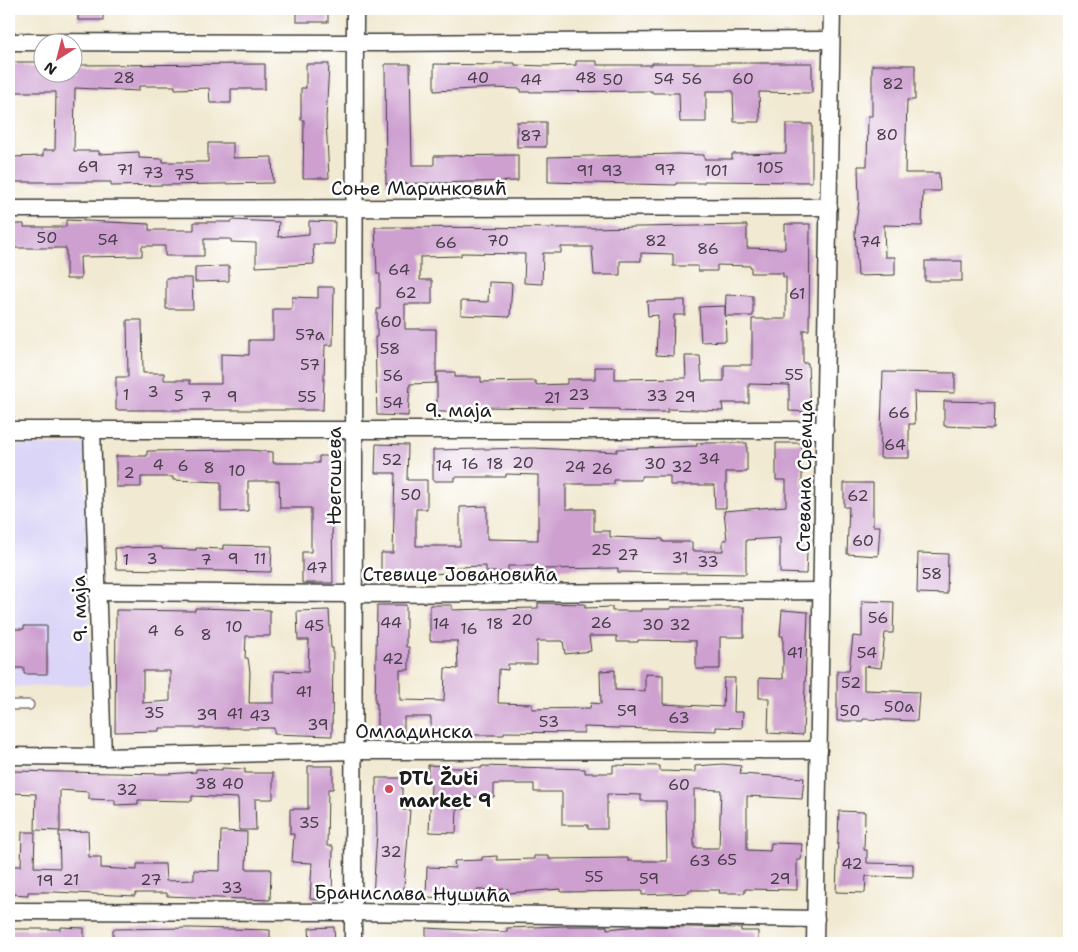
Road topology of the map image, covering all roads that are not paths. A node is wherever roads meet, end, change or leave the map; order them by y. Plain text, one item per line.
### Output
1 (355, 9) edge
2 (832, 9) edge
3 (830, 40) junction
4 (9, 42) edge
5 (356, 42) junction
6 (355, 207) junction
7 (829, 207) junction
8 (9, 209) edge
9 (9, 430) edge
10 (92, 430) junction
11 (354, 430) junction
12 (824, 430) junction
13 (822, 591) junction
14 (98, 592) junction
15 (354, 594) junction
16 (9, 705) edge
17 (29, 705) dead end
18 (819, 750) junction
19 (355, 751) junction
20 (9, 756) edge
21 (103, 757) junction
22 (9, 911) edge
23 (354, 912) junction
24 (816, 919) junction
25 (354, 943) edge
26 (815, 943) edge

1 - 5 street, Његошева
2 - 3 street, Стевана Сремца
3 - 5 street
3 - 7 street, Стевана Сремца
4 - 5 street
5 - 6 street, Његошева
6 - 7 street, Соње Маринковић
6 - 8 street, Соње Маринковић
6 - 11 street, Његошева
7 - 12 street, Стевана Сремца
9 - 10 street, 9. маја
10 - 11 street, 9. маја
10 - 14 street, 9. маја
11 - 12 street, 9. маја
11 - 15 street, Његошева
12 - 13 street, Стевана Сремца
13 - 15 street, Стевице Јовановића
13 - 18 street, Стевана Сремца
14 - 15 street, Стевице Јовановића
14 - 21 street, 9. маја
15 - 19 street, Његошева
16 - 17 lane
18 - 19 street, Омладинска
18 - 24 street, Стевана Сремца
19 - 21 street, Омладинска
19 - 23 street, Његошева
20 - 21 street, Омладинска
22 - 23 street, Бранислава Нушића
23 - 24 street, Бранислава Нушића
23 - 25 street, Његошева
24 - 26 street, Стевана Сремца

